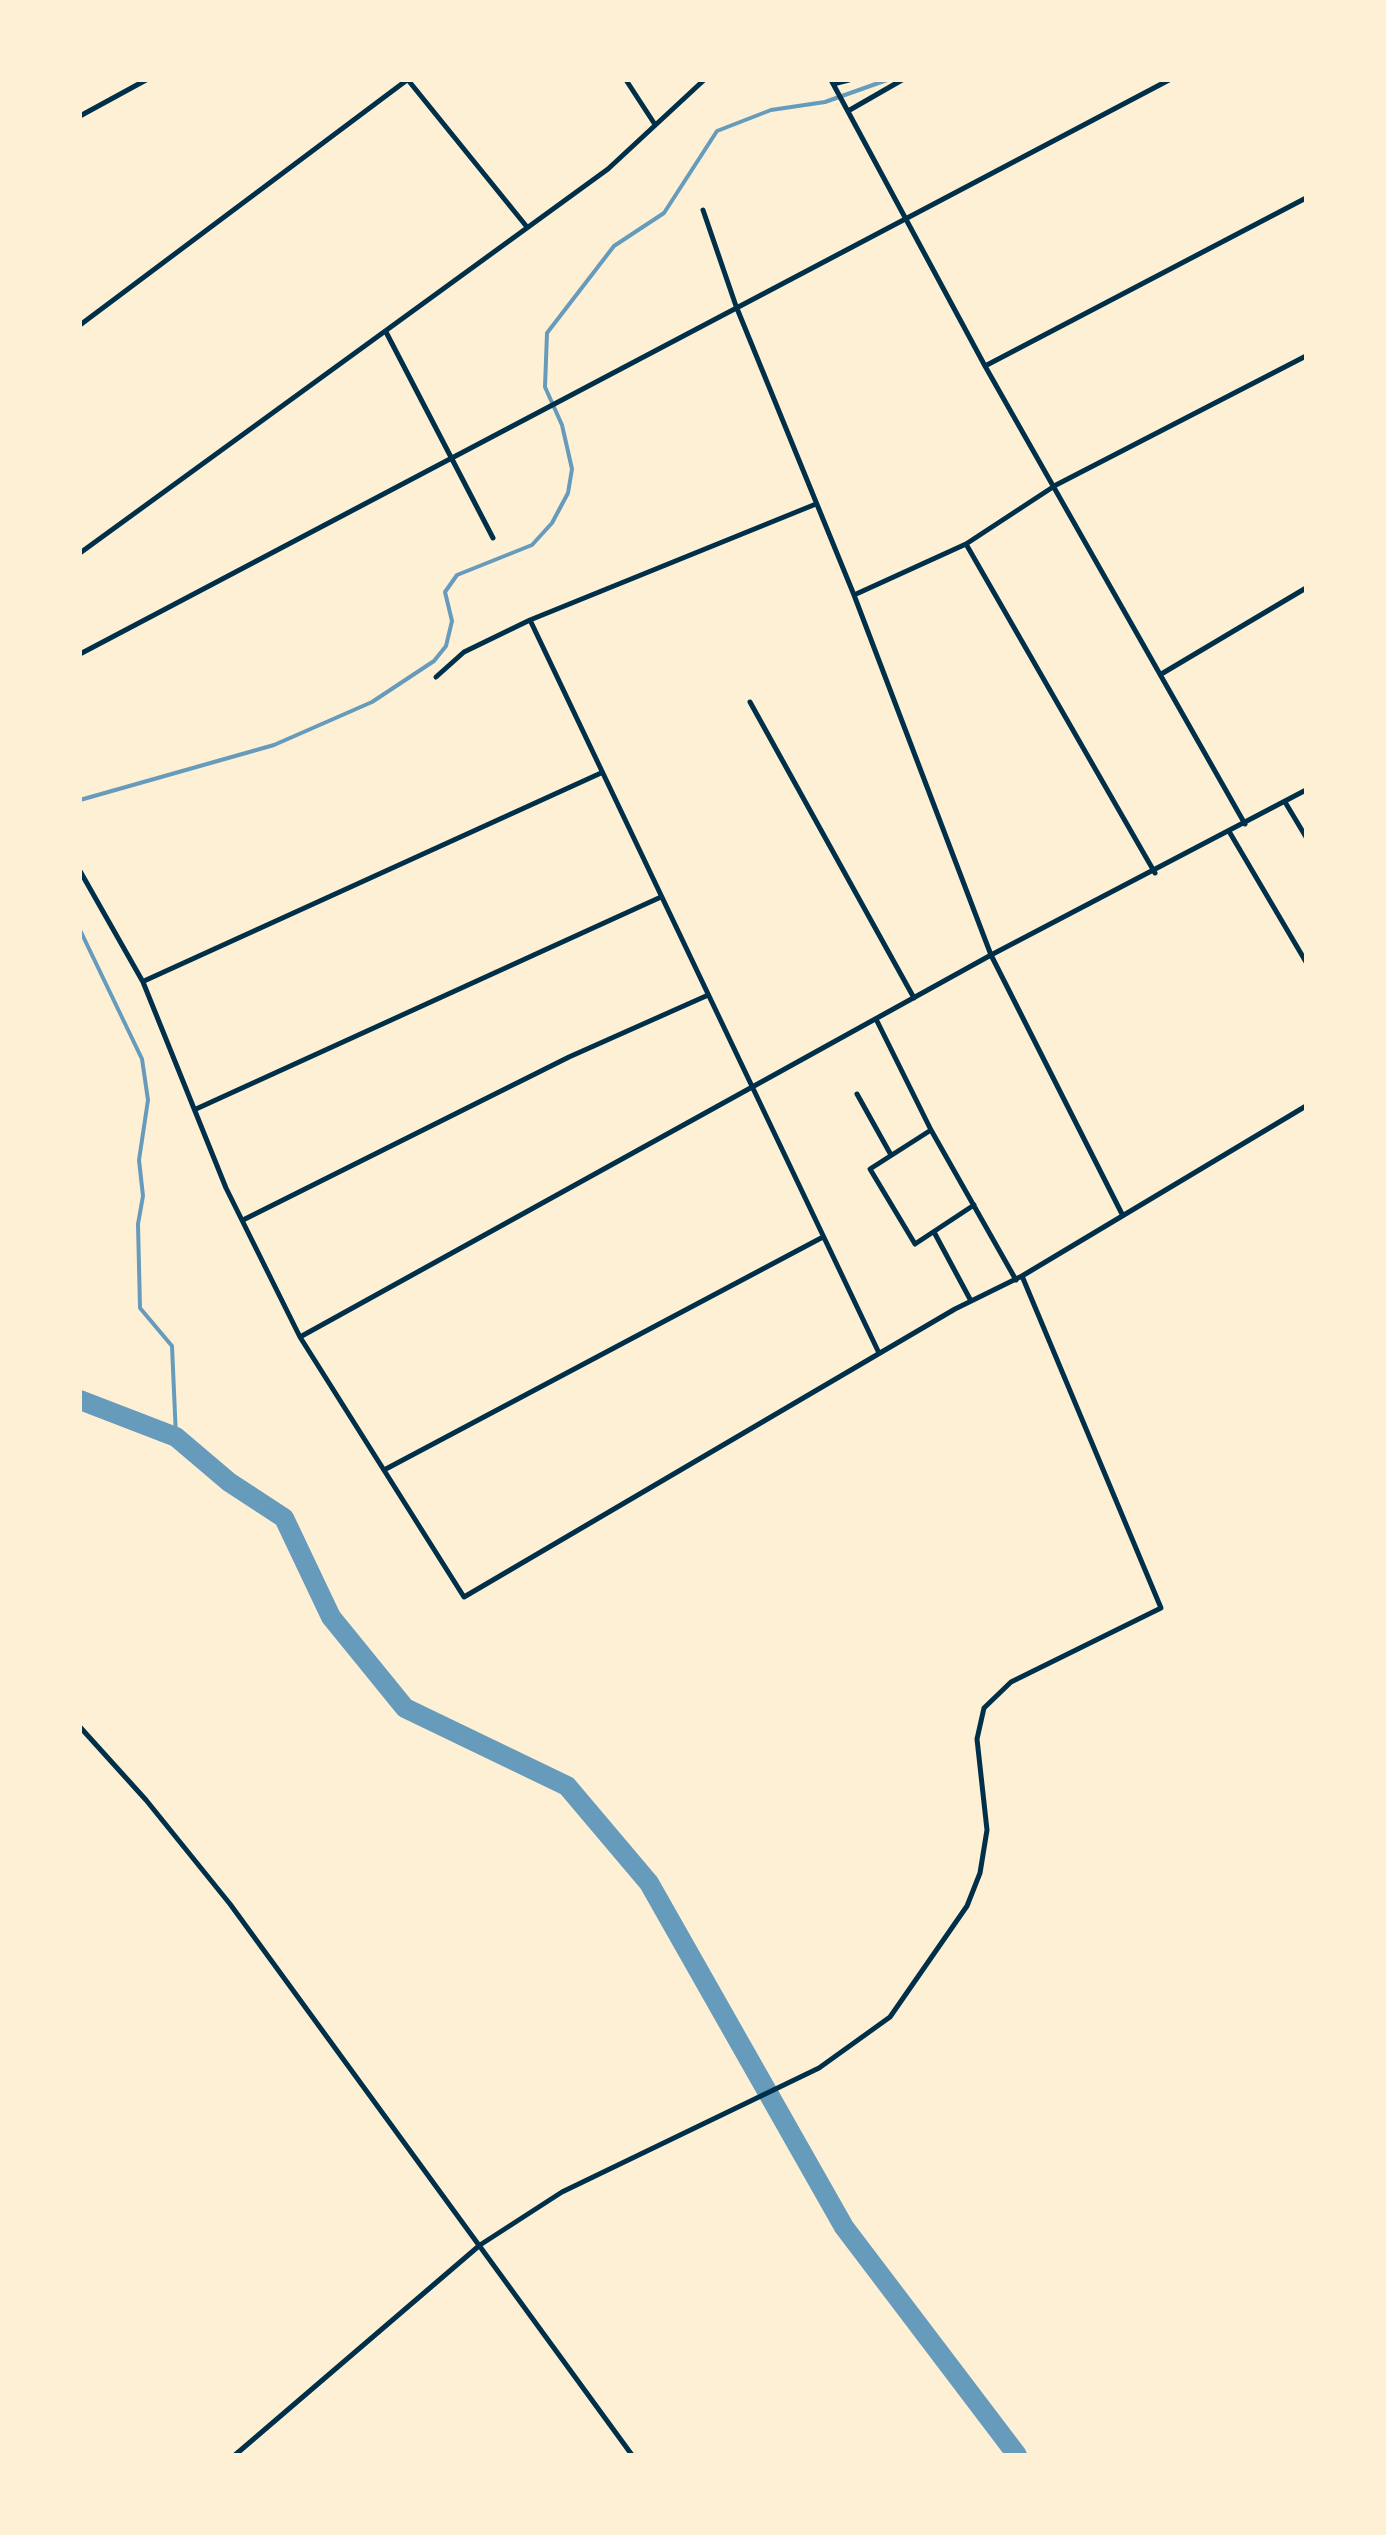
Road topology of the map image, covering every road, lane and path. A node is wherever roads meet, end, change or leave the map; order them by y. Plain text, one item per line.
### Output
1 (146, 80) edge
2 (407, 80) edge
3 (626, 80) edge
4 (704, 80) edge
5 (849, 80) edge
6 (902, 80) edge
7 (1169, 80) edge
8 (832, 82) edge
9 (134, 83) edge
10 (848, 111) junction
11 (80, 116) edge
12 (655, 124) junction
13 (1306, 198) edge
14 (703, 210) dead end
15 (906, 217) junction
16 (527, 228) junction
17 (736, 306) junction
18 (80, 325) edge
19 (386, 332) junction
20 (1306, 356) edge
21 (986, 366) junction
22 (453, 461) junction
23 (1056, 485) junction
24 (816, 504) junction
25 (493, 538) dead end
26 (966, 544) junction
27 (80, 552) edge
28 (1306, 588) edge
29 (854, 595) junction
30 (530, 620) junction
31 (80, 654) edge
32 (1162, 674) junction
33 (436, 676) dead end
34 (750, 702) dead end
35 (600, 773) junction
36 (1306, 790) edge
37 (1285, 802) junction
38 (1244, 824) junction
39 (1230, 833) junction
40 (1306, 837) edge
41 (80, 871) edge
42 (1154, 874) junction
43 (661, 897) junction
44 (1303, 948) edge
45 (991, 956) junction
46 (1306, 962) edge
47 (143, 982) junction
48 (706, 996) junction
49 (914, 998) junction
50 (876, 1019) junction
51 (752, 1087) junction
52 (857, 1094) dead end
53 (1306, 1106) edge
54 (196, 1110) junction
55 (931, 1130) junction
56 (891, 1155) junction
57 (975, 1205) junction
58 (1122, 1214) junction
59 (244, 1220) junction
60 (934, 1232) junction
61 (824, 1236) junction
62 (1019, 1278) junction
63 (972, 1301) junction
64 (300, 1337) junction
65 (879, 1354) junction
66 (384, 1470) junction
67 (80, 1728) edge
68 (480, 2245) junction
69 (235, 2455) edge
70 (632, 2455) edge

1 - 9 street
2 - 16 street
2 - 18 street
3 - 12 street
4 - 12 street
5 - 8 street
6 - 10 street
7 - 15 street
8 - 10 street
9 - 11 street
10 - 15 street
12 - 16 street
13 - 21 street
14 - 17 street
15 - 17 street
15 - 21 street
16 - 19 street
17 - 22 street
17 - 24 street
19 - 22 street
19 - 27 street
20 - 23 street
21 - 23 street
22 - 25 street
22 - 31 street
23 - 26 street
23 - 32 street
24 - 29 street
24 - 30 street
26 - 29 street
26 - 42 street
28 - 32 street
29 - 45 street
30 - 33 street
30 - 35 street
32 - 38 street
34 - 49 street
35 - 43 street
35 - 47 street
36 - 37 street
37 - 38 street
37 - 40 street
38 - 39 street
39 - 42 street
39 - 44 street
41 - 47 street
42 - 45 street
43 - 48 street
43 - 54 street
44 - 46 street
45 - 49 street
45 - 58 street
47 - 54 street
48 - 51 street
48 - 59 street
49 - 50 street
50 - 51 street
50 - 55 street
51 - 61 street
51 - 64 street
52 - 56 street
53 - 58 street
54 - 59 street
55 - 56 street
55 - 57 street
56 - 60 street
57 - 60 street
57 - 62 street
58 - 62 street
59 - 64 street
60 - 63 street
61 - 65 street
61 - 66 street
62 - 63 street
62 - 68 street
63 - 65 street
64 - 66 street
65 - 66 street
67 - 68 street
68 - 69 street
68 - 70 street

